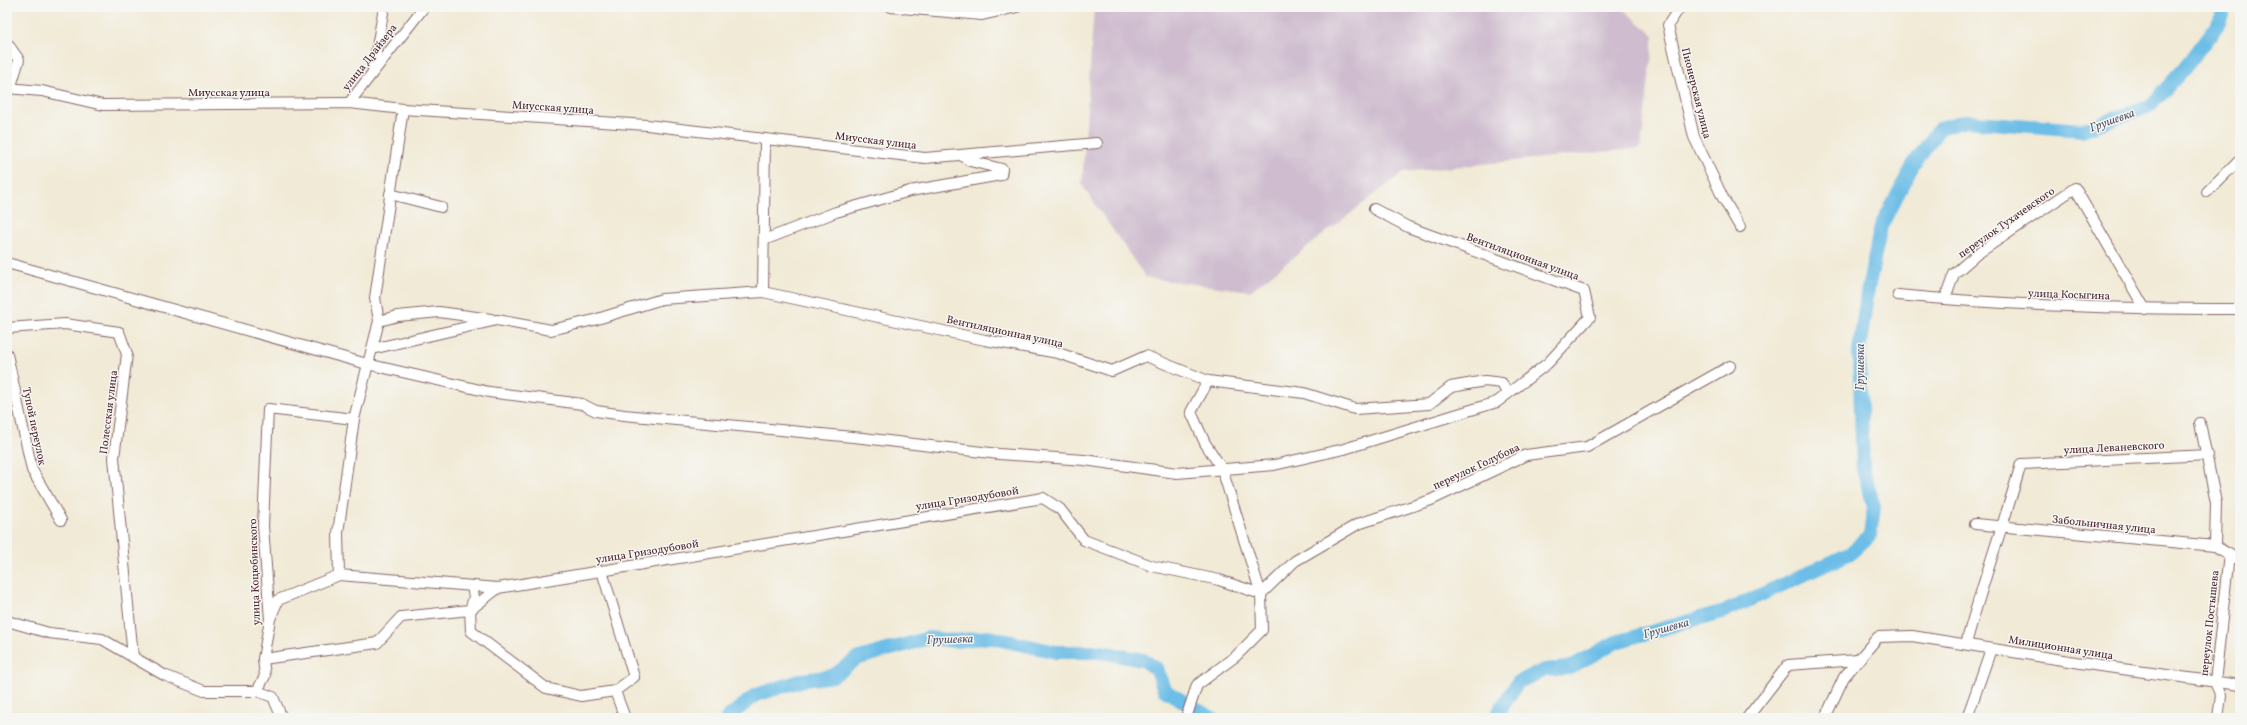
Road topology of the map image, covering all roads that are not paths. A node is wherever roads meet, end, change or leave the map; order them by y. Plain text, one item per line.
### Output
1 (384, 7) edge
2 (424, 7) edge
3 (891, 7) edge
4 (1017, 7) edge
5 (1680, 7) edge
6 (7, 43) edge
7 (372, 72) junction
8 (8, 88) edge
9 (349, 103) junction
10 (403, 109) junction
11 (765, 139) junction
12 (1097, 143) dead end
13 (961, 155) junction
14 (2240, 158) edge
15 (2207, 192) dead end
16 (390, 194) junction
17 (441, 206) dead end
18 (1374, 209) dead end
19 (1740, 227) dead end
20 (764, 240) junction
21 (7, 263) edge
22 (763, 292) junction
23 (1898, 295) dead end
24 (1945, 299) junction
25 (2145, 309) junction
26 (2240, 309) edge
27 (497, 320) junction
28 (379, 321) junction
29 (7, 328) edge
30 (372, 349) junction
31 (7, 354) edge
32 (367, 364) junction
33 (1730, 366) dead end
34 (1208, 382) junction
35 (1507, 394) junction
36 (354, 420) junction
37 (2200, 423) dead end
38 (2208, 455) junction
39 (1222, 469) junction
40 (61, 520) dead end
41 (1975, 524) dead end
42 (2003, 526) junction
43 (2215, 546) junction
44 (2229, 554) junction
45 (2240, 561) edge
46 (602, 571) junction
47 (339, 576) junction
48 (472, 586) junction
49 (498, 588) junction
50 (1261, 594) junction
51 (470, 610) junction
52 (270, 619) junction
53 (7, 621) edge
54 (1966, 644) junction
55 (1991, 649) junction
56 (133, 657) junction
57 (263, 659) junction
58 (1858, 660) junction
59 (2215, 682) junction
60 (2240, 686) edge
61 (257, 691) junction
62 (615, 691) junction
63 (1187, 717) edge
64 (282, 718) edge
65 (625, 718) edge
66 (1747, 718) edge
67 (1825, 718) edge
68 (1967, 718) edge
69 (2218, 718) edge

1 - 7 street
2 - 7 street, улица Драйзера
3 - 4 street
5 - 19 street, Пионерская улица
6 - 8 street
7 - 9 street, улица Драйзера
8 - 9 street, Миусская улица
9 - 10 street, Миусская улица
10 - 11 street, Миусская улица
10 - 16 street
11 - 13 street, Миусская улица
11 - 20 street
12 - 13 street, Миусская улица
13 - 20 street
14 - 15 street
16 - 17 street
16 - 28 street
18 - 35 street, Вентиляционная улица
20 - 22 street
21 - 32 street
22 - 27 street, Вентиляционная улица
22 - 34 street, Вентиляционная улица
23 - 24 street, улица Косыгина
24 - 25 street, улица Косыгина
24 - 25 street, переулок Тухачевского
25 - 26 street, улица Косыгина
27 - 28 street, Вентиляционная улица
27 - 30 street, Вентиляционная улица
28 - 30 street
29 - 56 street, Полесская улица
30 - 32 street
31 - 40 street, Тупой переулок
32 - 36 street
32 - 39 street
33 - 50 street, переулок Голубова
34 - 35 street, Вентиляционная улица
34 - 39 street
35 - 39 street
36 - 47 street
36 - 52 street, улица Коцюбинского
37 - 38 street
38 - 42 street, улица Леваневского
38 - 43 street
39 - 50 street
41 - 42 street, Забольничная улица
42 - 43 street, Забольничная улица
42 - 54 street
43 - 44 street, Забольничная улица
44 - 45 street, Забольничная улица
44 - 59 street, переулок Постышева
46 - 49 street, улица Гризодубовой
46 - 50 street, улица Гризодубовой
46 - 62 street
47 - 48 street, улица Гризодубовой
47 - 52 street, улица Гризодубовой
48 - 49 street, улица Гризодубовой
48 - 51 street
49 - 51 street
50 - 63 street
51 - 57 street
51 - 62 street
52 - 57 street, улица Коцюбинского
53 - 56 street
54 - 55 street, Милиционная улица
54 - 58 street, Милиционная улица
55 - 59 street, Милиционная улица
55 - 68 street
56 - 61 street
57 - 61 street, улица Коцюбинского
58 - 66 street
58 - 67 street
59 - 60 street, Милиционная улица
59 - 69 street, переулок Постышева
61 - 64 street
62 - 65 street

